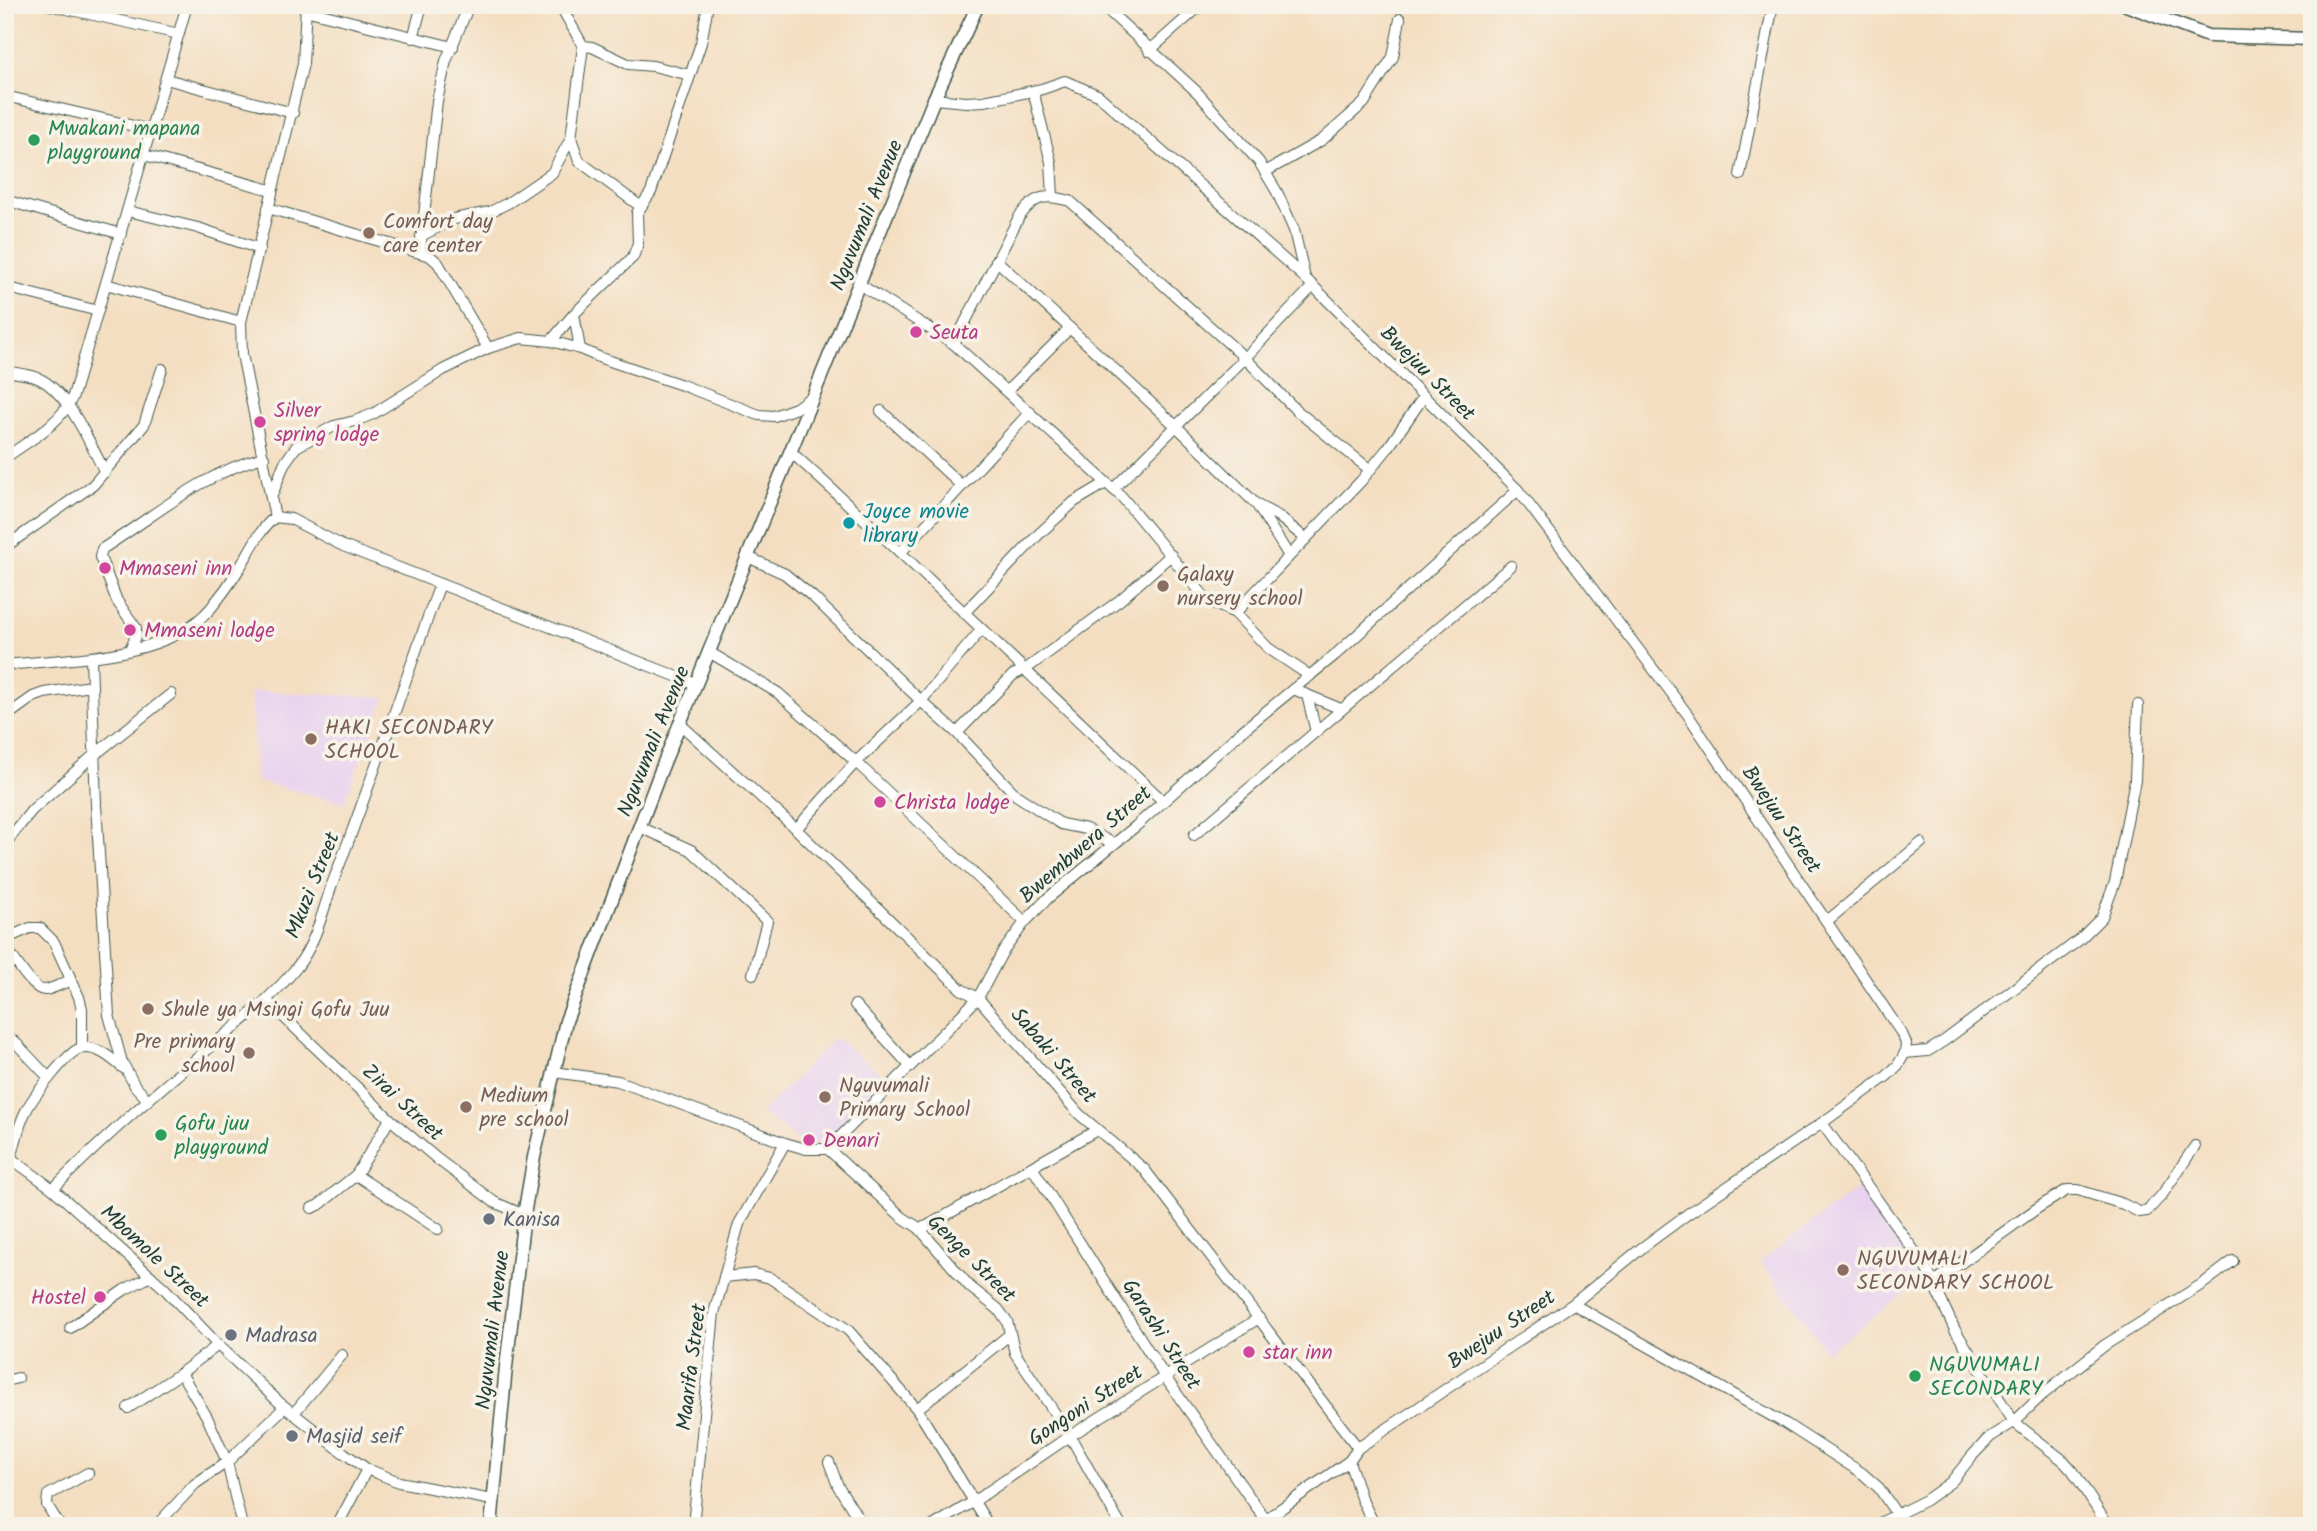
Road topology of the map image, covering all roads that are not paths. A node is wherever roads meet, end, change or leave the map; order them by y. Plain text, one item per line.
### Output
1 (10, 5) edge
2 (49, 5) edge
3 (187, 5) edge
4 (422, 5) edge
5 (470, 5) edge
6 (560, 5) edge
7 (708, 5) edge
8 (978, 5) edge
9 (1102, 5) edge
10 (1201, 5) edge
11 (1773, 5) edge
12 (2126, 5) edge
13 (306, 8) edge
14 (95, 10) edge
15 (1400, 19) dead end
16 (5, 23) edge
17 (179, 34) junction
18 (414, 38) junction
19 (2312, 39) edge
20 (583, 46) junction
21 (453, 47) junction
22 (1149, 51) junction
23 (690, 75) junction
24 (166, 79) junction
25 (1034, 91) junction
26 (5, 96) edge
27 (934, 99) junction
28 (293, 113) junction
29 (151, 130) junction
30 (571, 138) junction
31 (144, 155) junction
32 (1265, 172) junction
33 (1740, 174) dead end
34 (271, 190) junction
35 (1054, 196) junction
36 (5, 200) edge
37 (640, 206) junction
38 (268, 208) junction
39 (128, 211) junction
40 (121, 234) junction
41 (421, 236) junction
42 (260, 249) junction
43 (420, 251) junction
44 (996, 261) junction
45 (1305, 278) junction
46 (106, 284) junction
47 (859, 284) junction
48 (1313, 286) junction
49 (6, 290) edge
50 (98, 311) junction
51 (574, 314) junction
52 (241, 322) junction
53 (1070, 328) junction
54 (551, 341) junction
55 (954, 344) junction
56 (488, 348) junction
57 (580, 349) junction
58 (1245, 358) junction
59 (162, 369) dead end
60 (5, 371) edge
61 (1007, 391) junction
62 (815, 394) junction
63 (1424, 396) junction
64 (69, 406) junction
65 (881, 411) dead end
66 (1030, 412) junction
67 (1177, 426) junction
68 (791, 452) junction
69 (264, 457) junction
70 (5, 458) edge
71 (1369, 469) junction
72 (105, 472) junction
73 (962, 486) junction
74 (1110, 486) junction
75 (1518, 490) junction
76 (271, 498) junction
77 (1257, 505) junction
78 (275, 517) junction
79 (1307, 539) junction
80 (5, 547) edge
81 (901, 552) junction
82 (1171, 555) junction
83 (1289, 556) junction
84 (748, 557) junction
85 (1511, 566) dead end
86 (440, 584) junction
87 (964, 613) junction
88 (1235, 613) junction
89 (981, 630) junction
90 (130, 649) junction
91 (709, 652) junction
92 (91, 658) junction
93 (5, 665) edge
94 (1026, 669) junction
95 (1310, 676) junction
96 (696, 684) junction
97 (91, 686) junction
98 (1293, 689) junction
99 (171, 694) dead end
100 (1307, 695) junction
101 (921, 701) junction
102 (2138, 705) dead end
103 (1341, 709) junction
104 (5, 717) edge
105 (680, 724) junction
106 (1316, 732) junction
107 (957, 733) junction
108 (93, 755) junction
109 (856, 762) junction
110 (1163, 801) junction
111 (640, 827) junction
112 (796, 829) junction
113 (1194, 835) dead end
114 (1921, 843) dead end
115 (5, 844) edge
116 (1114, 844) junction
117 (1827, 921) junction
118 (1025, 922) junction
119 (5, 939) edge
120 (5, 946) edge
121 (754, 974) dead end
122 (71, 980) junction
123 (978, 998) junction
124 (267, 1001) junction
125 (855, 1005) dead end
126 (5, 1036) edge
127 (82, 1048) junction
128 (1905, 1053) junction
129 (910, 1066) junction
130 (126, 1070) junction
131 (554, 1072) junction
132 (49, 1078) junction
133 (148, 1100) junction
134 (390, 1119) junction
135 (1822, 1123) junction
136 (1097, 1130) junction
137 (785, 1143) junction
138 (2195, 1146) dead end
139 (828, 1149) junction
140 (8, 1156) edge
141 (1032, 1167) junction
142 (356, 1175) junction
143 (53, 1189) junction
144 (312, 1208) dead end
145 (524, 1215) junction
146 (919, 1228) junction
147 (438, 1229) dead end
148 (2233, 1261) dead end
149 (151, 1276) junction
150 (724, 1278) junction
151 (1933, 1283) junction
152 (1573, 1304) junction
153 (1259, 1318) junction
154 (69, 1328) dead end
155 (1009, 1335) junction
156 (218, 1345) junction
157 (342, 1355) dead end
158 (181, 1373) junction
159 (1165, 1377) junction
160 (18, 1378) dead end
161 (5, 1381) edge
162 (128, 1408) dead end
163 (917, 1409) junction
164 (290, 1410) junction
165 (2014, 1422) junction
166 (1070, 1436) junction
167 (1358, 1448) junction
168 (1349, 1461) junction
169 (227, 1462) junction
170 (829, 1462) dead end
171 (367, 1469) junction
172 (88, 1474) dead end
173 (492, 1500) junction
174 (974, 1502) junction
175 (1897, 1515) junction
176 (1265, 1519) junction
177 (60, 1526) edge
178 (156, 1526) edge
179 (242, 1526) edge
180 (337, 1526) edge
181 (491, 1526) edge
182 (693, 1526) edge
183 (863, 1526) edge
184 (933, 1526) edge
185 (989, 1526) edge
186 (1121, 1526) edge
187 (1256, 1526) edge
188 (1376, 1526) edge
189 (1874, 1526) edge
190 (2108, 1526) edge

1 - 16 street
2 - 14 street
3 - 17 street
4 - 18 street
5 - 21 street
6 - 20 street
7 - 23 street
8 - 27 street, Nguvumali Avenue
9 - 22 street
10 - 22 street
11 - 33 street
12 - 19 street
13 - 18 street
13 - 28 street
14 - 17 street
15 - 32 street
17 - 24 street
18 - 21 street
20 - 23 street
20 - 30 street
21 - 41 street
22 - 32 street
23 - 37 street
24 - 28 street
24 - 29 street
25 - 27 street, Bwejuu Street
25 - 35 street
25 - 45 street, Bwejuu Street
26 - 29 street
27 - 47 street, Nguvumali Avenue
28 - 34 street
29 - 31 street
30 - 37 street
30 - 41 street
31 - 34 street
31 - 39 street
32 - 45 street
34 - 38 street
35 - 44 street
35 - 58 street
36 - 40 street
37 - 51 street
38 - 42 street
38 - 43 street
39 - 40 street
39 - 42 street
40 - 46 street
41 - 43 street
42 - 52 street
43 - 56 street
44 - 53 street
44 - 55 street
45 - 48 street, Bwejuu Street
46 - 50 street
46 - 52 street
47 - 55 street
47 - 62 street, Nguvumali Avenue
48 - 58 street
48 - 63 street, Bwejuu Street
49 - 50 street
50 - 64 street
51 - 54 street
51 - 57 street
52 - 69 street
53 - 61 street
53 - 67 street
54 - 56 street
54 - 57 street
55 - 61 street
56 - 76 street
57 - 62 street
58 - 67 street
58 - 71 street
59 - 72 street
60 - 64 street
61 - 66 street
62 - 68 street, Nguvumali Avenue
63 - 71 street
63 - 75 street, Bwejuu Street
64 - 70 street
64 - 72 street
65 - 73 street
66 - 73 street
66 - 74 street
67 - 74 street
67 - 77 street
68 - 81 street
68 - 84 street, Nguvumali Avenue
69 - 76 street
69 - 90 street
71 - 79 street
72 - 80 street
73 - 81 street
74 - 82 street
74 - 87 street
75 - 95 street, Bwembwera Street
75 - 117 street, Bwejuu Street
76 - 78 street
77 - 79 street
77 - 83 street
78 - 86 street
78 - 90 street
79 - 83 street
81 - 87 street
82 - 88 street
82 - 94 street
83 - 88 street
84 - 91 street, Nguvumali Avenue
84 - 101 street
85 - 103 street
86 - 96 street
86 - 124 street, Mkuzi Street
87 - 89 street
88 - 95 street
89 - 94 street
89 - 101 street
90 - 92 street
91 - 96 street, Nguvumali Avenue
91 - 109 street
92 - 93 street
92 - 97 street
94 - 107 street
94 - 110 street
95 - 98 street, Bwembwera Street
96 - 105 street, Nguvumali Avenue
97 - 104 street
97 - 108 street
98 - 100 street
98 - 110 street, Bwembwera Street
99 - 108 street
100 - 103 street
100 - 106 street
101 - 107 street
101 - 109 street
102 - 128 street
103 - 106 street
105 - 111 street, Nguvumali Avenue
105 - 112 street, Sabaki Street
106 - 113 street
107 - 116 street
108 - 115 street
108 - 130 street
109 - 112 street
109 - 118 street
110 - 116 street, Bwembwera Street
111 - 121 street
111 - 131 street, Nguvumali Avenue
112 - 123 street, Sabaki Street
114 - 117 street
116 - 118 street, Bwembwera Street
117 - 128 street, Bwejuu Street
118 - 123 street, Bwembwera Street
119 - 122 street
120 - 122 street
122 - 127 street
123 - 129 street, Bwembwera Street
123 - 136 street, Sabaki Street
124 - 133 street, Mkuzi Street
124 - 134 street, Zirai Street
125 - 129 street
126 - 132 street
127 - 130 street
127 - 132 street
128 - 135 street, Bwejuu Street
129 - 139 street, Bwembwera Street
130 - 133 street
131 - 137 street
131 - 145 street, Nguvumali Avenue
132 - 140 street
133 - 143 street, Mkuzi Street
134 - 142 street
134 - 145 street, Zirai Street
135 - 151 street
135 - 152 street, Bwejuu Street
136 - 141 street
136 - 153 street, Sabaki Street
137 - 139 street
137 - 150 street, Maarifa Street
138 - 151 street
139 - 146 street, Genge Street
140 - 143 street, Mbomole Street
141 - 146 street
141 - 159 street, Garashi Street
142 - 144 street
142 - 147 street
143 - 149 street, Mbomole Street
145 - 173 street, Nguvumali Avenue
146 - 155 street, Genge Street
148 - 165 street
149 - 154 street
149 - 156 street, Mbomole Street
150 - 163 street
150 - 182 street, Maarifa Street
151 - 165 street
152 - 167 street, Bwejuu Street
152 - 175 street
153 - 159 street, Gongoni Street
153 - 167 street, Sabaki Street
155 - 163 street
155 - 166 street, Genge Street
156 - 158 street
156 - 164 street, Mbomole Street
157 - 164 street
158 - 162 street
158 - 169 street
159 - 166 street, Gongoni Street
159 - 176 street, Garashi Street
160 - 161 street
163 - 174 street
164 - 169 street
164 - 171 street, Mbomole Street
165 - 175 street
165 - 190 street
166 - 174 street, Gongoni Street
166 - 186 street, Genge Street
167 - 168 street, Bwejuu Street
168 - 176 street, Bwejuu Street
168 - 188 street
169 - 178 street
169 - 179 street
170 - 183 street
171 - 173 street, Mbomole Street
171 - 180 street
172 - 177 street
173 - 181 street, Nguvumali Avenue
174 - 184 street, Gongoni Street
174 - 185 street
175 - 189 street
176 - 187 street, Bwejuu Street

